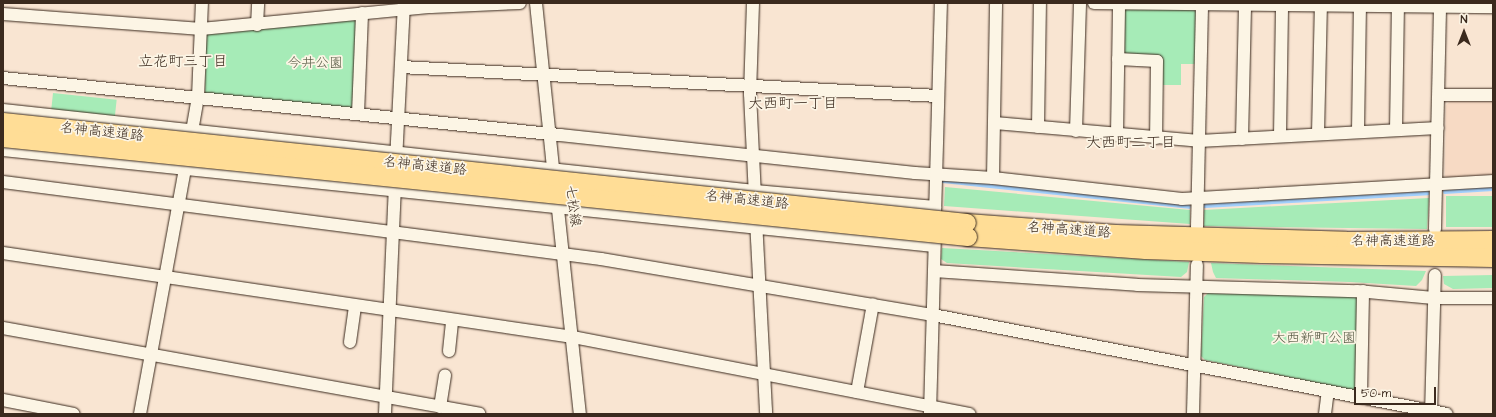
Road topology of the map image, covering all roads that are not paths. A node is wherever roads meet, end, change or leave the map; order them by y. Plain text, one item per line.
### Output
1 (202, 3) edge
2 (258, 3) edge
3 (520, 3) edge
4 (536, 3) edge
5 (753, 3) edge
6 (941, 3) edge
7 (996, 3) edge
8 (1040, 3) edge
9 (1080, 3) edge
10 (1094, 3) edge
11 (1119, 3) edge
12 (1202, 4) edge
13 (1245, 4) edge
14 (1282, 5) junction
15 (1317, 5) edge
16 (1440, 5) edge
17 (404, 6) edge
18 (1360, 6) junction
19 (1398, 6) junction
20 (1493, 7) edge
21 (356, 10) edge
22 (3, 14) edge
23 (257, 25) junction
24 (201, 29) junction
25 (1118, 59) junction
26 (401, 67) junction
27 (543, 74) junction
28 (3, 78) edge
29 (751, 86) junction
30 (1439, 95) junction
31 (1493, 95) edge
32 (938, 96) junction
33 (198, 97) junction
34 (3, 110) edge
35 (358, 114) junction
36 (398, 119) junction
37 (3, 122) edge
38 (995, 123) junction
39 (1038, 127) junction
40 (1438, 128) junction
41 (192, 130) junction
42 (1396, 130) junction
43 (1076, 131) junction
44 (1358, 131) junction
45 (550, 134) junction
46 (1318, 134) junction
47 (1117, 135) junction
48 (1280, 136) junction
49 (3, 138) edge
50 (1156, 138) junction
51 (1242, 139) junction
52 (1199, 141) junction
53 (3, 150) edge
54 (397, 153) junction
55 (753, 157) junction
56 (185, 168) junction
57 (552, 169) junction
58 (936, 174) junction
59 (993, 178) junction
60 (1493, 181) edge
61 (3, 182) edge
62 (1436, 185) junction
63 (395, 190) junction
64 (755, 191) junction
65 (1198, 198) junction
66 (178, 204) junction
67 (935, 207) junction
68 (558, 208) junction
69 (1197, 227) dead end
70 (756, 228) junction
71 (1435, 229) dead end
72 (968, 230) junction
73 (393, 231) junction
74 (1493, 240) edge
75 (934, 246) junction
76 (3, 253) edge
77 (564, 254) junction
78 (1493, 258) edge
79 (1197, 265) dead end
80 (934, 271) junction
81 (1435, 275) dead end
82 (165, 278) junction
83 (759, 286) junction
84 (1196, 286) junction
85 (1363, 291) junction
86 (1434, 298) junction
87 (1493, 298) edge
88 (873, 304) junction
89 (355, 306) junction
90 (390, 311) junction
91 (933, 315) junction
92 (452, 320) junction
93 (3, 328) edge
94 (573, 337) junction
95 (350, 342) dead end
96 (449, 351) dead end
97 (151, 355) junction
98 (1194, 364) junction
99 (764, 374) junction
100 (445, 375) dead end
101 (1328, 391) junction
102 (858, 392) junction
103 (386, 397) junction
104 (1361, 398) junction
105 (3, 400) edge
106 (440, 407) junction
107 (930, 410) edge
108 (1431, 412) edge
109 (74, 414) edge
110 (140, 414) edge
111 (385, 414) edge
112 (479, 414) edge
113 (580, 414) edge
114 (766, 414) edge
115 (970, 414) edge
116 (1193, 414) edge
117 (1326, 414) edge
118 (1447, 414) edge

1 - 24 street
2 - 23 street
3 - 17 street
4 - 27 street, 七松線
5 - 29 street
6 - 32 street
7 - 38 street
8 - 39 street
9 - 43 street
10 - 11 street
11 - 12 street
11 - 25 street
12 - 13 street
12 - 52 street
13 - 14 street
13 - 51 street
14 - 15 street
14 - 48 street
15 - 18 street
15 - 46 street
16 - 19 street
16 - 20 street
16 - 30 street
17 - 21 street
17 - 26 street
18 - 19 street
18 - 44 street
19 - 42 street
21 - 23 street
21 - 35 street
22 - 24 street
23 - 24 street
24 - 33 street
25 - 47 street
25 - 50 street
26 - 27 street
26 - 36 street
27 - 29 street
27 - 45 street, 七松線
28 - 33 street
29 - 32 street
29 - 55 street
30 - 31 street
30 - 40 street
32 - 58 street
33 - 35 street
33 - 41 street
34 - 41 street
35 - 36 street
36 - 45 street
36 - 54 street
37 - 72 highway, 名神高速道路, bridge
38 - 39 street
38 - 59 street
39 - 43 street
40 - 42 street
40 - 62 street
41 - 54 street
41 - 56 street
42 - 44 street
43 - 47 street
44 - 46 street
45 - 55 street
45 - 57 street, 七松線
46 - 48 street
47 - 50 street
48 - 51 street
49 - 72 highway, 名神高速道路, bridge
50 - 52 street
51 - 52 street
52 - 65 street
53 - 56 street
54 - 57 street
54 - 63 street
55 - 58 street
55 - 64 street
56 - 63 street
56 - 66 street
57 - 64 street
57 - 68 street, 七松線
58 - 59 street
58 - 67 street
59 - 65 street
60 - 62 street
61 - 66 street
62 - 65 street
62 - 71 street
63 - 68 street
63 - 73 street
64 - 67 street
64 - 70 street
65 - 69 street
66 - 73 street
66 - 82 street
67 - 75 street
68 - 70 street
68 - 77 street, 七松線
70 - 75 street
70 - 83 street
72 - 74 highway, 名神高速道路
72 - 78 highway, 名神高速道路
73 - 77 street
73 - 90 street
75 - 80 street
76 - 82 street
77 - 83 street
77 - 94 street, 七松線
79 - 84 street
80 - 84 street
80 - 91 street
81 - 86 street
82 - 89 street
82 - 97 street
83 - 88 street
83 - 99 street
84 - 85 street
84 - 98 street
85 - 86 street
85 - 104 street
86 - 87 street
86 - 108 street
88 - 91 street
88 - 102 street
89 - 90 street
89 - 95 street
90 - 92 street
90 - 103 street
91 - 98 street
91 - 107 street
92 - 94 street
92 - 96 street
93 - 97 street
94 - 99 street
94 - 113 street, 七松線
97 - 103 street
97 - 110 street
98 - 101 street
98 - 116 street
99 - 102 street
99 - 114 street
100 - 106 street
101 - 104 street
101 - 117 street
102 - 107 street
103 - 106 street
103 - 111 street
104 - 108 street
105 - 109 street
106 - 112 street
107 - 115 street
108 - 118 street

